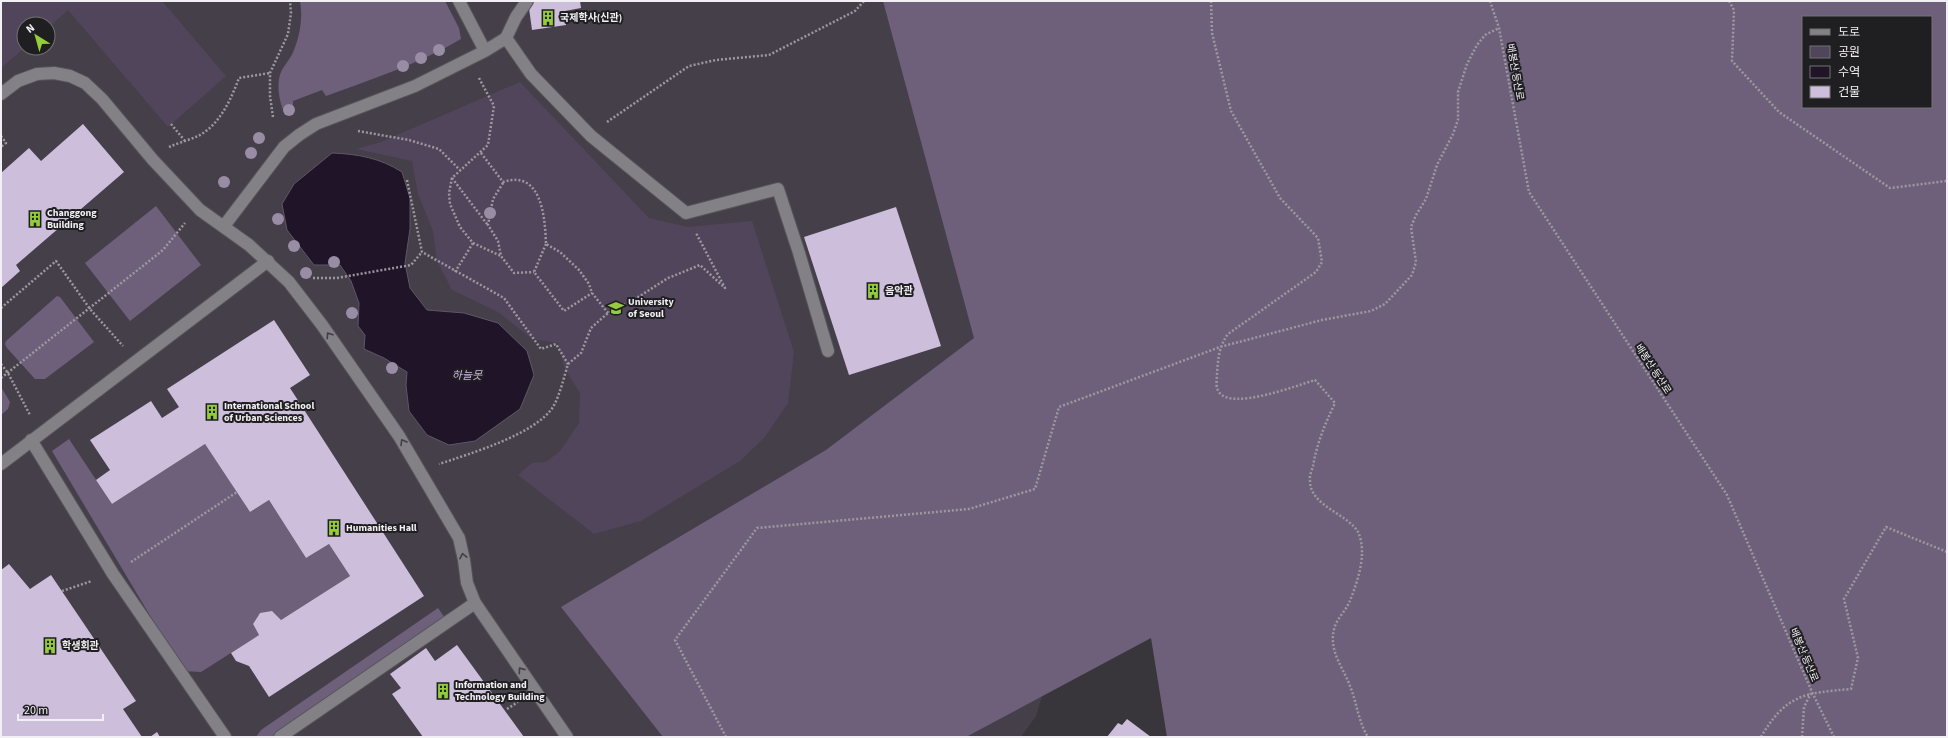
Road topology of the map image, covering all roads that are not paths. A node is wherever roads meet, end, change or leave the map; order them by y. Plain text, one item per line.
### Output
1 (459, 1) edge
2 (527, 1) edge
3 (506, 38) junction
4 (485, 51) junction
5 (1, 94) edge
6 (224, 226) junction
7 (268, 261) junction
8 (828, 351) dead end
9 (36, 437) junction
10 (1, 464) edge
11 (475, 603) junction
12 (225, 737) edge
13 (280, 737) edge
14 (567, 737) edge

1 - 4 street
2 - 3 street
3 - 4 street
3 - 8 street
4 - 6 street
5 - 6 street
6 - 7 street
7 - 9 street
11 -> 7 street
9 - 10 street
9 - 12 street
11 - 13 street
14 -> 11 street

